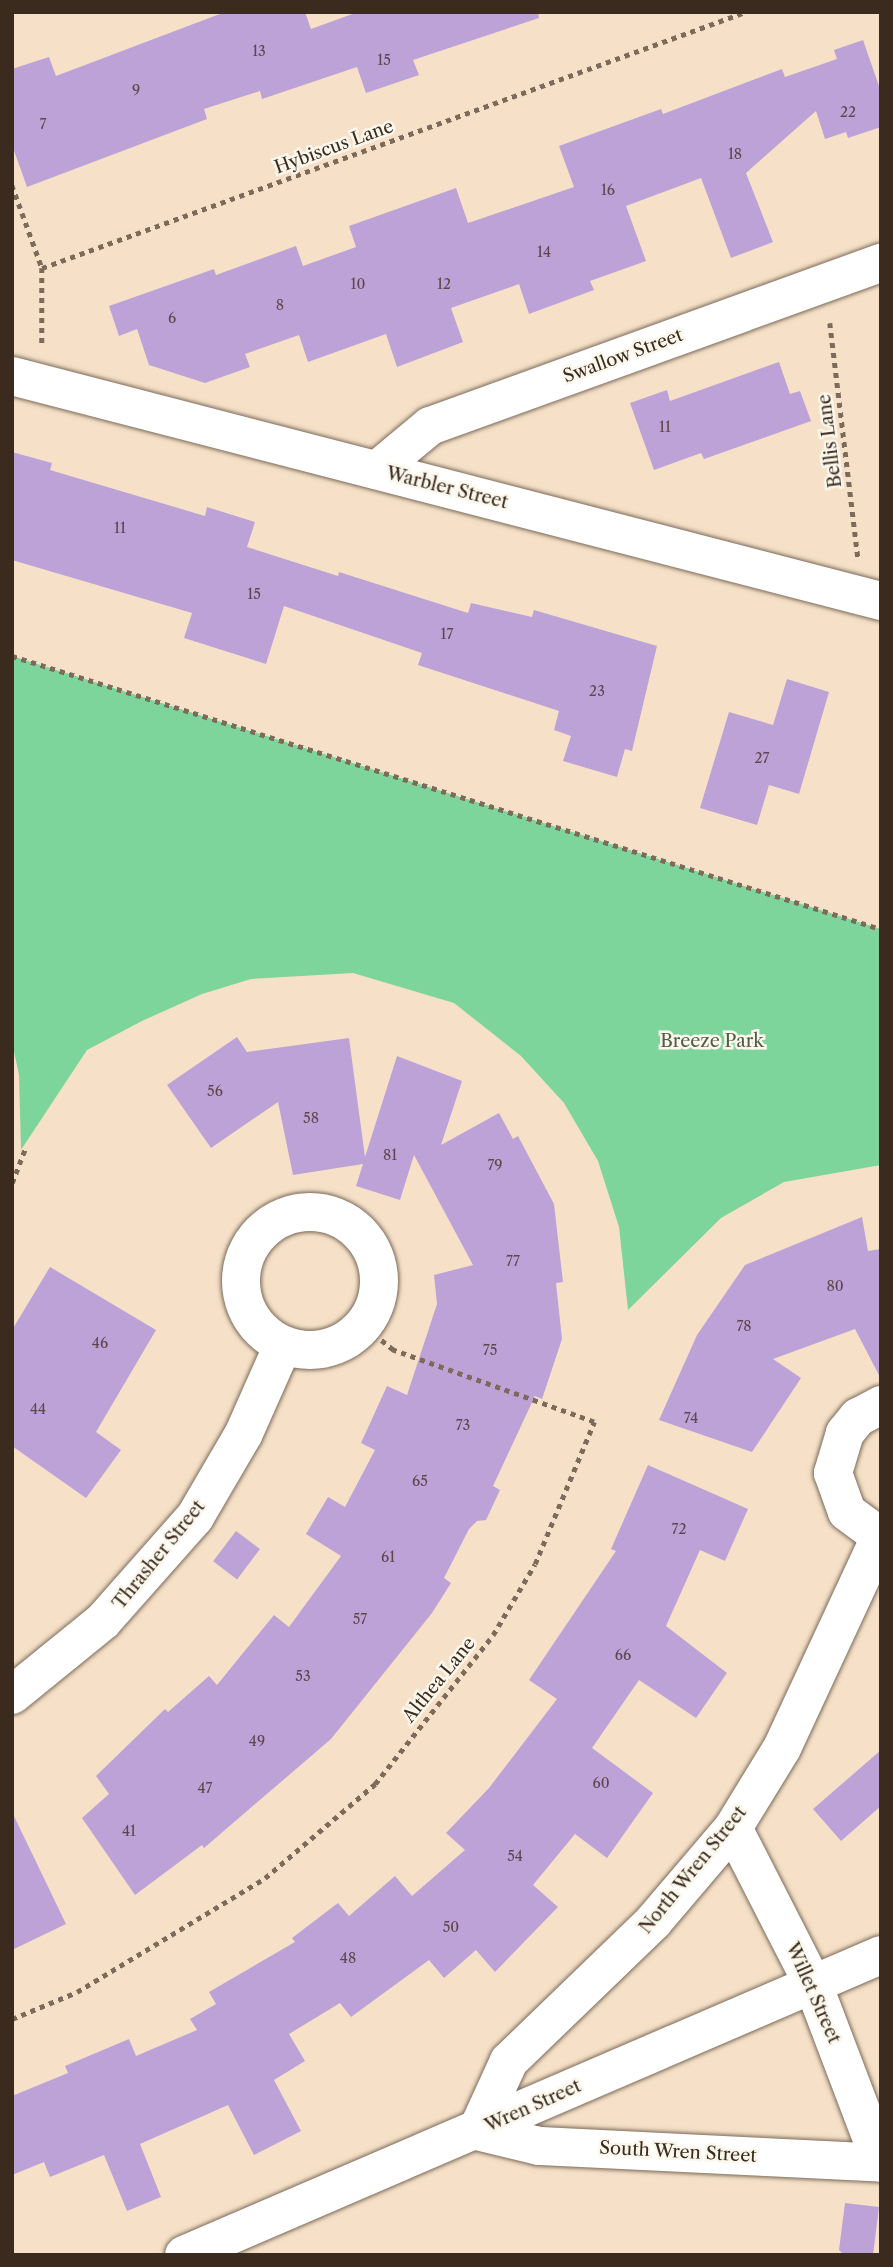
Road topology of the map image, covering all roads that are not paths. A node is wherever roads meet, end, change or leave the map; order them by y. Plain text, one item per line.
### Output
1 (881, 263) edge
2 (27, 381) edge
3 (377, 470) junction
4 (871, 598) edge
5 (283, 1345) junction
6 (881, 1405) edge
7 (880, 1537) edge
8 (12, 1695) edge
9 (733, 1828) junction
10 (881, 1955) edge
11 (813, 1984) junction
12 (477, 2131) junction
13 (881, 2163) edge
14 (184, 2255) edge

1 - 3 street, Swallow Street
2 - 3 street, Warbler Street
3 - 4 street, Warbler Street
5 - 5 street
5 - 8 street, Thrasher Street
6 - 7 street, North Wren Street
7 - 9 street, North Wren Street
9 - 11 street, Willet Street
9 - 12 street, North Wren Street
10 - 11 street, Wren Street
11 - 12 street, Wren Street
11 - 13 street, Willet Street
12 - 13 street, South Wren Street
12 - 14 street, Wren Street

